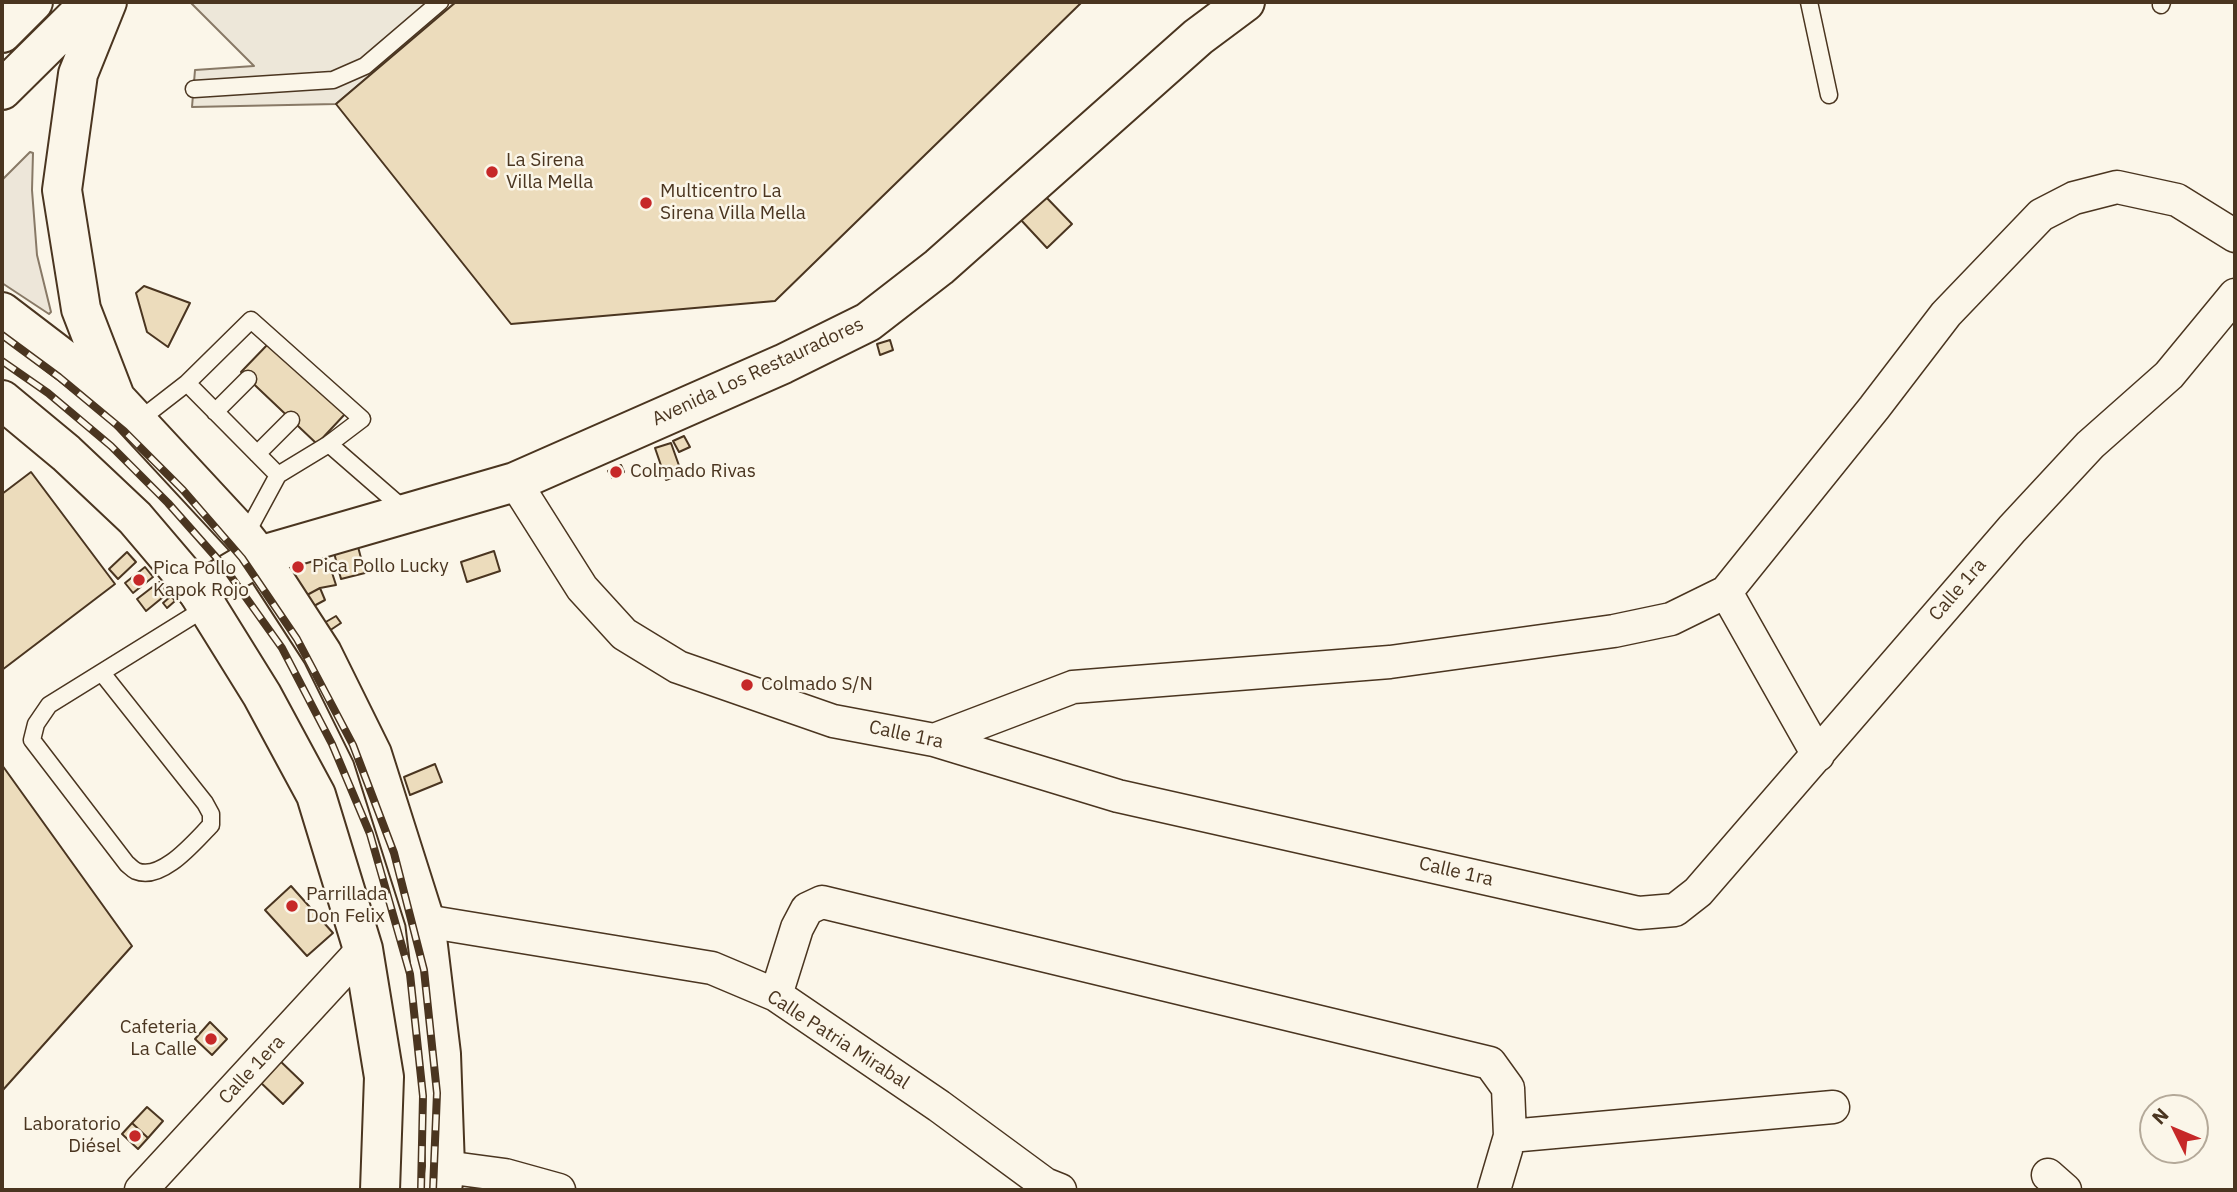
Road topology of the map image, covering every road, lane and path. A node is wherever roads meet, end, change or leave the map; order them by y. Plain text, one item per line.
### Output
1 (33, 2) edge
2 (91, 2) edge
3 (107, 2) edge
4 (440, 2) edge
5 (1245, 2) edge
6 (1809, 2) edge
7 (2, 33) edge
8 (194, 89) dead end
9 (2, 90) edge
10 (1829, 95) dead end
11 (2235, 236) edge
12 (2235, 295) edge
13 (2, 312) edge
14 (248, 379) dead end
15 (187, 383) junction
16 (3, 402) edge
17 (127, 410) junction
18 (215, 412) junction
19 (291, 420) dead end
20 (329, 444) junction
21 (257, 454) junction
22 (278, 475) junction
23 (515, 482) junction
24 (409, 513) junction
25 (252, 546) junction
26 (1726, 592) junction
27 (203, 599) junction
28 (102, 673) junction
29 (934, 740) junction
30 (1818, 755) junction
31 (425, 921) junction
32 (363, 950) junction
33 (776, 995) junction
34 (1833, 1107) dead end
35 (1510, 1136) junction
36 (443, 1179) edge
37 (141, 1190) edge
38 (380, 1190) edge
39 (559, 1190) edge
40 (1060, 1190) edge
41 (1494, 1190) edge

1 - 7 main road
2 - 9 main road
3 - 17 main road
4 - 8 lane
5 - 23 main road, Avenida Los Restauradores
6 - 10 lane
11 - 26 street
12 - 30 street, Calle 1ra
13 - 17 main road
14 - 18 lane
15 - 17 lane
15 - 18 lane
15 - 20 lane
16 - 27 main road
17 - 25 main road
18 - 21 lane
19 - 21 lane
20 - 22 lane
20 - 24 lane
21 - 22 lane
22 - 25 lane
23 - 24 main road, Avenida Los Restauradores
23 - 29 street, Calle 1ra
24 - 25 main road, Avenida Los Restauradores
25 - 27 main road, Avenida Los Restauradores
25 - 31 main road
26 - 29 street
26 - 30 street
27 - 28 lane
27 - 32 main road
28 - 28 lane
29 - 30 street, Calle 1ra
31 - 33 street, Calle Patria Mirabal
31 - 36 main road
32 - 37 street, Calle 1era
32 - 38 main road
33 - 35 street
33 - 40 street, Calle Patria Mirabal
34 - 35 street
35 - 41 street
36 - 39 street

